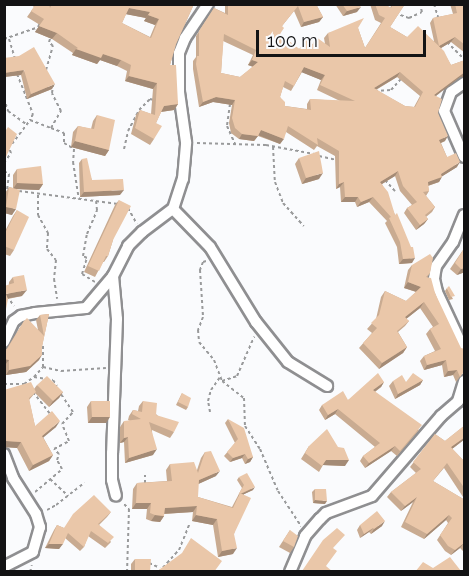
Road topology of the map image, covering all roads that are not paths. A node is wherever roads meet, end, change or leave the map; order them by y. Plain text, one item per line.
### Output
1 (208, 4) edge
2 (465, 83) edge
3 (465, 157) edge
4 (173, 209) junction
5 (465, 215) edge
6 (112, 276) junction
7 (4, 342) edge
8 (465, 350) edge
9 (465, 381) edge
10 (327, 386) dead end
11 (4, 454) edge
12 (116, 496) road end
13 (4, 567) edge
14 (290, 572) edge

1 - 4 street
2 - 3 street
4 - 6 street
4 - 10 street
5 - 8 street
6 - 7 street
6 - 12 street
9 - 14 street
11 - 13 street

